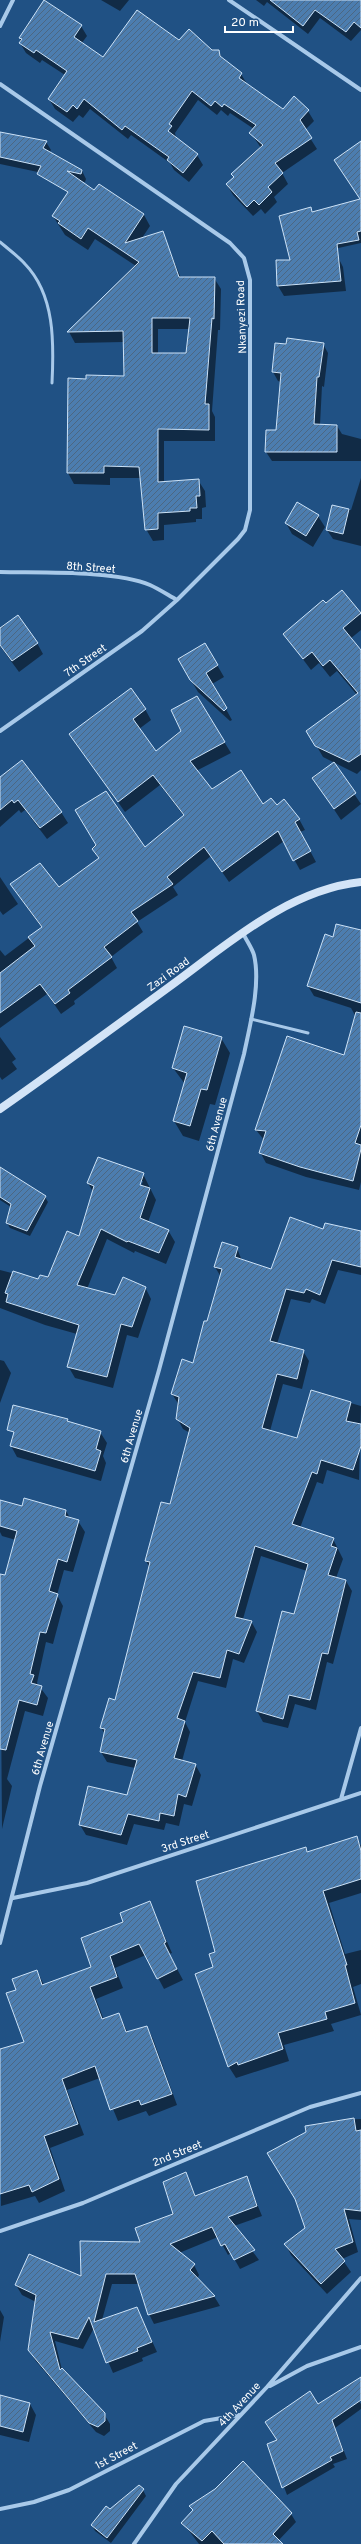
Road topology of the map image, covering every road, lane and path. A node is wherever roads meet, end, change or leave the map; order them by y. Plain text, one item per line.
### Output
1 (13, 0) edge
2 (229, 0) edge
3 (0, 26) edge
4 (0, 84) edge
5 (361, 90) edge
6 (0, 242) edge
7 (52, 383) dead end
8 (0, 572) edge
9 (177, 600) junction
10 (0, 731) edge
11 (361, 882) edge
12 (243, 933) junction
13 (251, 1019) junction
14 (308, 1034) dead end
15 (0, 1109) edge
16 (361, 1728) edge
17 (361, 1793) edge
18 (342, 1799) junction
19 (13, 1898) junction
20 (0, 1943) edge
21 (361, 2094) edge
22 (0, 2231) edge
23 (361, 2278) edge
24 (361, 2346) edge
25 (267, 2387) junction
26 (240, 2415) junction
27 (0, 2509) edge
28 (134, 2544) edge

1 - 3 street
2 - 5 street
4 - 9 street, Nkanyezi Road
6 - 7 lane
8 - 9 street, 8th Street
9 - 10 street, 7th Street
11 - 12 street, Zazi Road
12 - 13 street, 6th Avenue
12 - 15 street, Zazi Road
13 - 14 lane
13 - 19 street, 6th Avenue
16 - 18 street
17 - 18 street, 3rd Street
18 - 19 street, 3rd Street
19 - 20 street, 6th Avenue
21 - 22 street, 2nd Street
23 - 25 street, 4th Avenue
24 - 25 street
25 - 26 street, 4th Avenue
26 - 27 street, 1st Street
26 - 28 street, 4th Avenue

